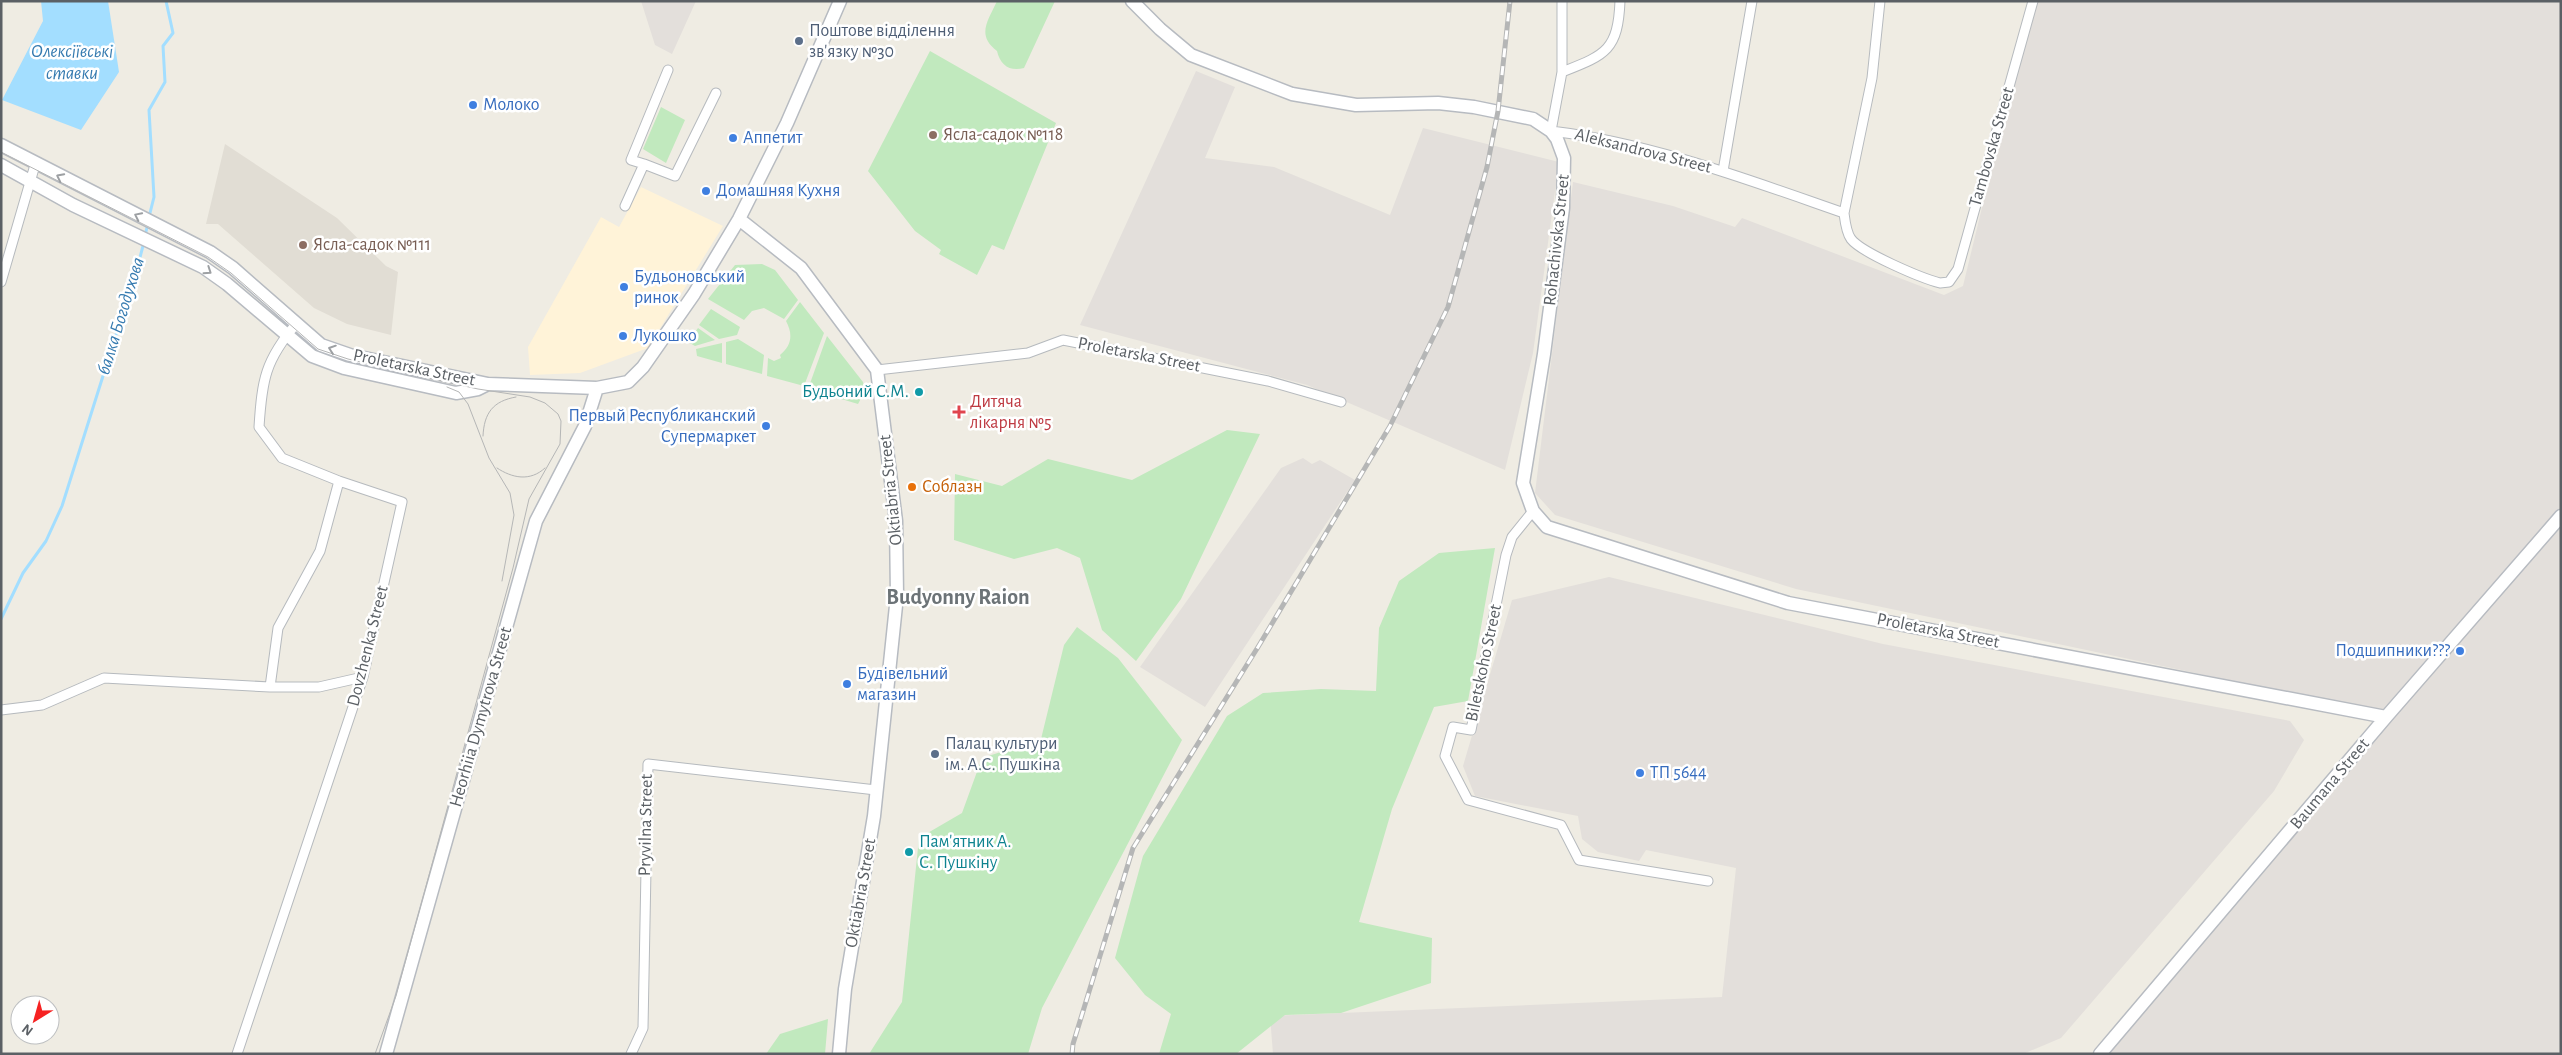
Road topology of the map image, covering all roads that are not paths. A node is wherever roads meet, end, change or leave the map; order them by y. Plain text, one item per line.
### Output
1 (840, 1) edge
2 (1132, 1) edge
3 (1562, 1) edge
4 (1620, 1) edge
5 (1752, 1) edge
6 (1880, 1) edge
7 (2034, 1) edge
8 (668, 70) dead end
9 (1562, 72) junction
10 (716, 93) dead end
11 (1551, 131) junction
12 (1, 145) edge
13 (1, 164) edge
14 (644, 164) junction
15 (35, 165) junction
16 (1723, 171) junction
17 (30, 181) junction
18 (624, 206) dead end
19 (1844, 213) junction
20 (738, 219) junction
21 (1, 282) edge
22 (297, 323) junction
23 (286, 336) junction
24 (877, 370) junction
25 (488, 384) junction
26 (597, 388) junction
27 (1341, 402) dead end
28 (338, 482) junction
29 (1523, 483) joint
30 (1533, 511) junction
31 (2561, 516) edge
32 (363, 678) junction
33 (270, 687) junction
34 (3, 710) edge
35 (2386, 717) junction
36 (876, 790) junction
37 (1708, 881) dead end
38 (236, 1054) edge
39 (386, 1054) edge
40 (632, 1054) edge
41 (839, 1054) edge
42 (2100, 1054) edge

1 - 20 main road
2 - 11 main road, Aleksandrova Street
3 - 9 street
4 - 9 street
5 - 16 street
6 - 19 street
7 - 19 street, Tambovska Street
8 - 14 street
9 - 11 street
10 - 14 street
11 - 16 street, Aleksandrova Street
11 - 29 main road, Rohachivska Street
12 - 15 main road, Proletarska Street
13 - 17 main road, Proletarska Street
14 - 18 street
15 - 17 street
22 -> 15 main road, Proletarska Street
16 - 19 street, Aleksandrova Street
17 - 21 street
17 -> 23 main road, Proletarska Street
20 - 24 main road, Oktiabria Street
20 - 26 main road
22 - 23 street, Dovzhenka Street
25 -> 22 main road, Proletarska Street
23 - 25 main road, Proletarska Street
23 - 28 street, Dovzhenka Street
24 - 27 street, Proletarska Street
24 - 36 main road, Oktiabria Street
25 - 26 main road
26 - 39 main road, Heorhiia Dymytrova Street
28 - 32 street, Dovzhenka Street
28 - 33 street
29 - 30 main road, Proletarska Street
30 - 35 main road, Proletarska Street
30 - 37 street, Biletskoho Street
31 - 35 main road, Baumana Street
32 - 33 street
32 - 38 street, Dovzhenka Street
33 - 34 street
35 - 42 main road, Baumana Street
36 - 40 street, Pryvilna Street
36 - 41 main road, Oktiabria Street

